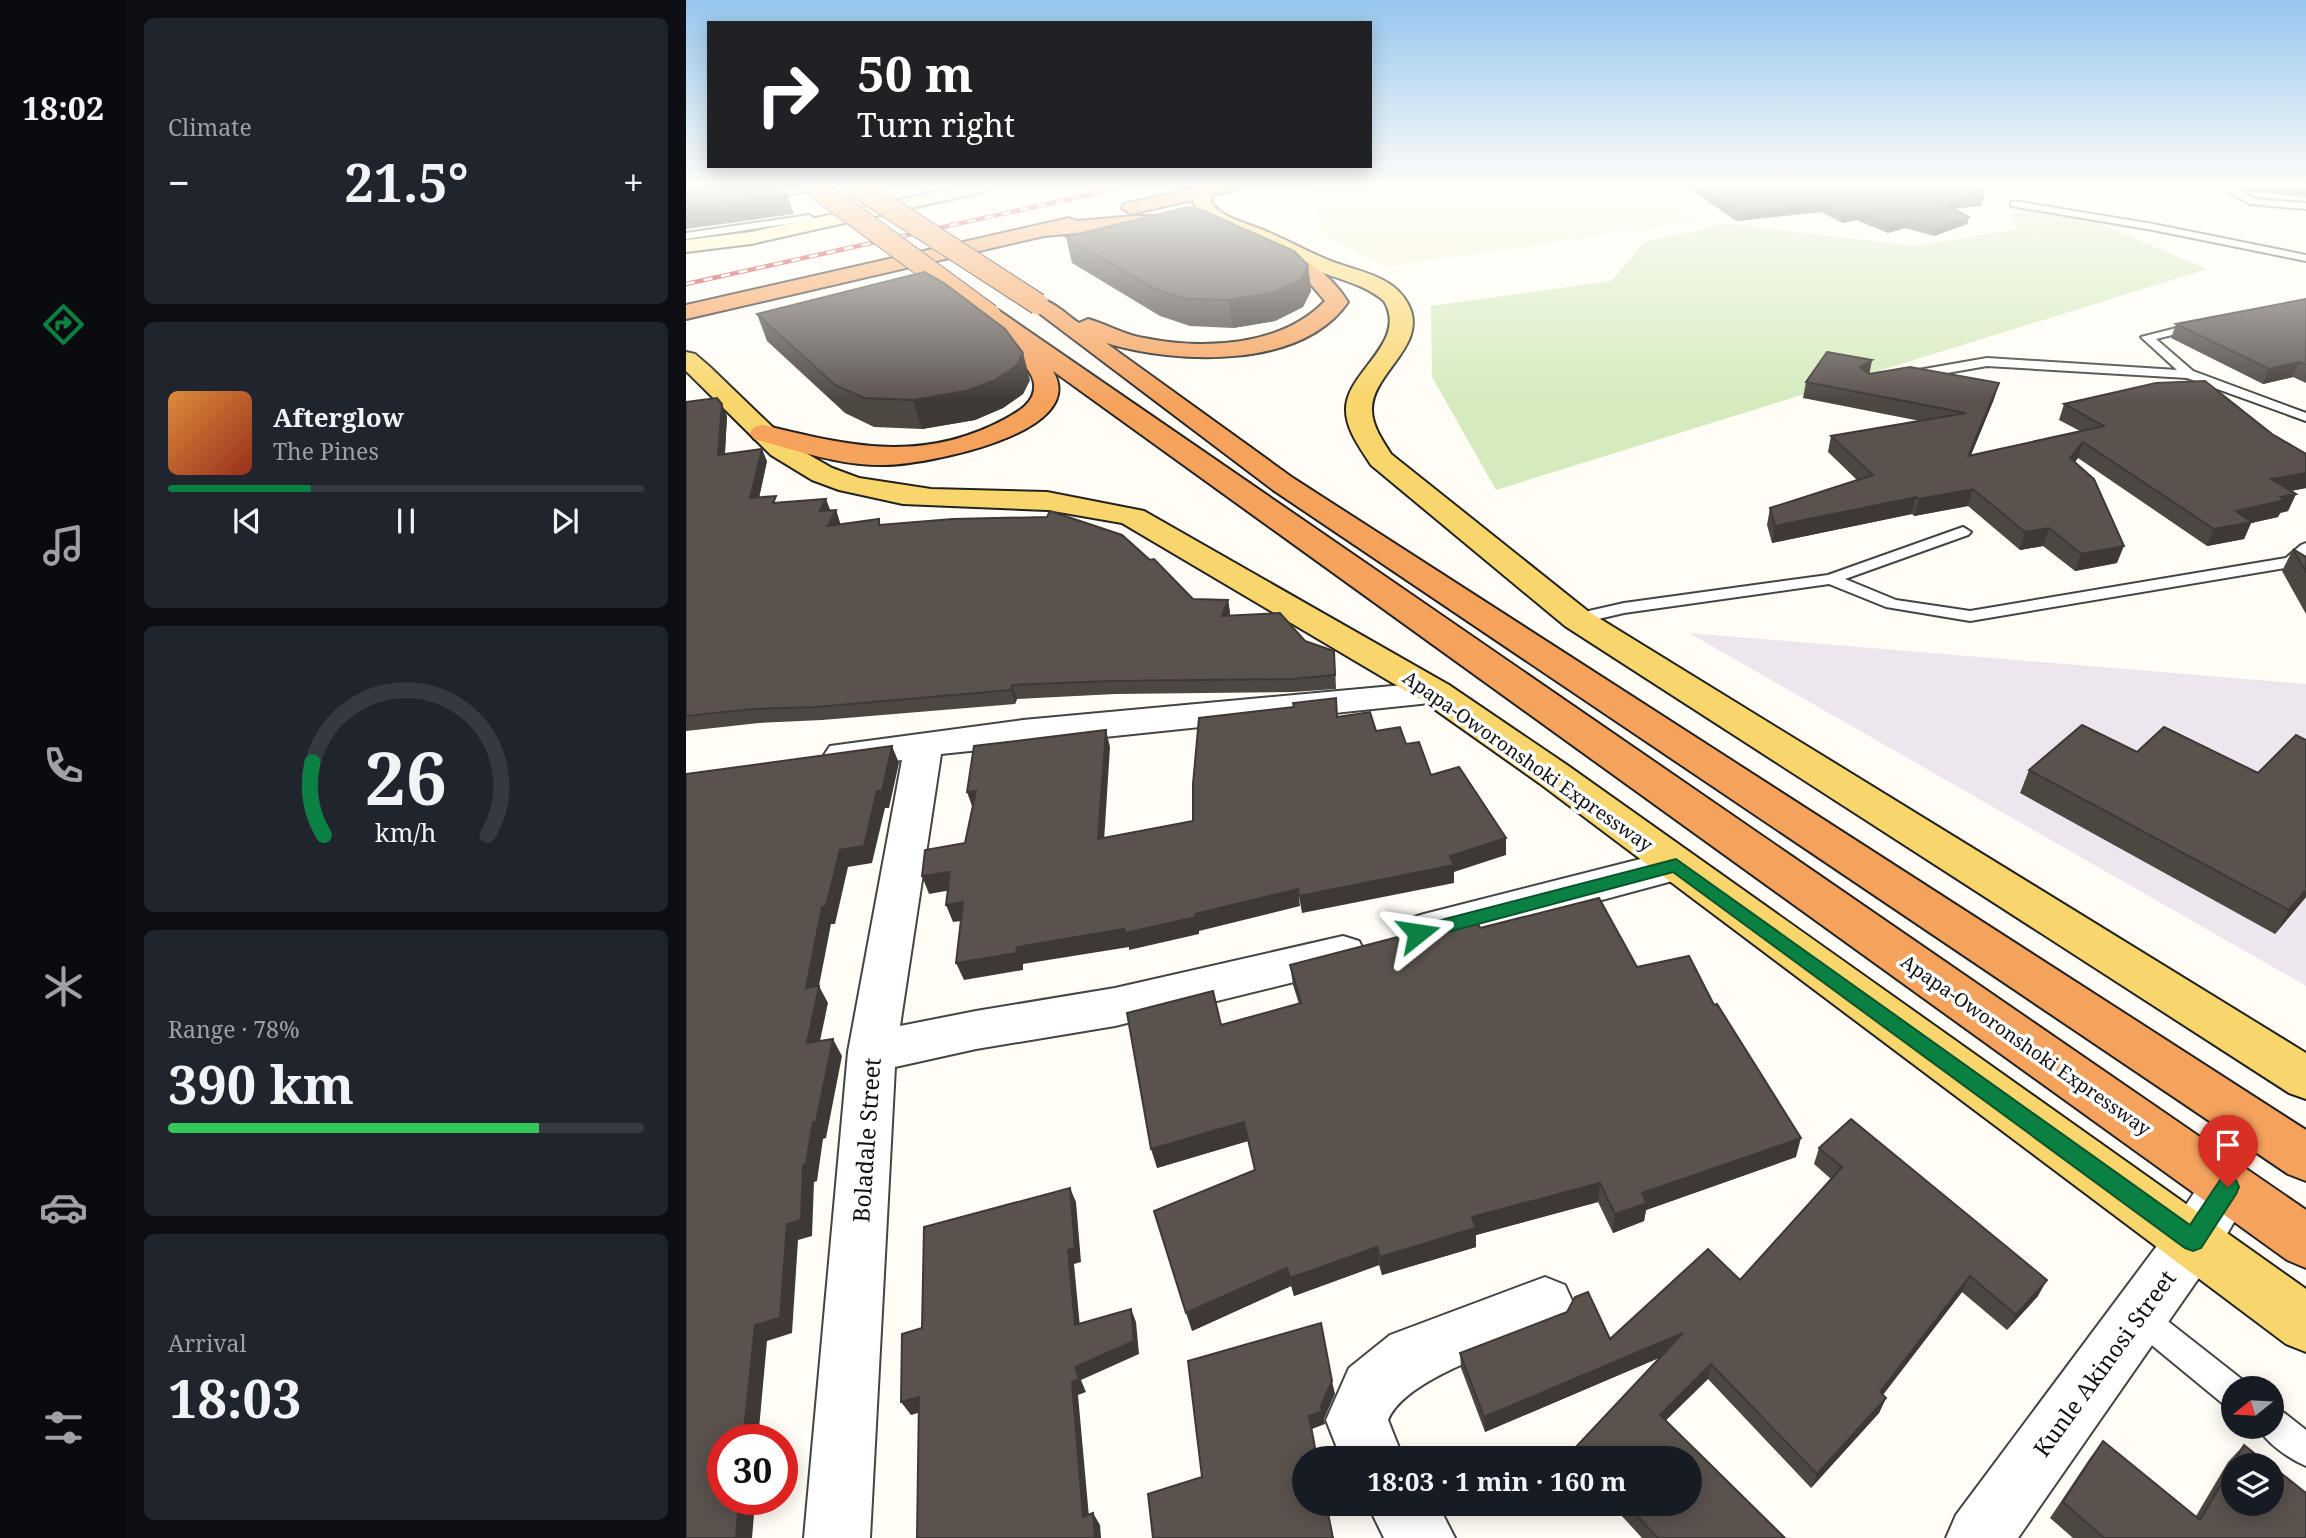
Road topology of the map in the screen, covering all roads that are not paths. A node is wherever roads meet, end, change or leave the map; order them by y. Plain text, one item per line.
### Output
1 (910, 258) edge
2 (912, 258) edge
3 (921, 258) edge
4 (967, 258) edge
5 (1281, 258) edge
6 (1306, 258) edge
7 (1038, 304) junction
8 (687, 310) edge
9 (990, 315) junction
10 (2210, 323) edge
11 (691, 368) edge
12 (2189, 374) junction
13 (1892, 378) edge
14 (2306, 417) edge
15 (763, 433) junction
16 (1963, 532) dead end
17 (2306, 548) edge
18 (2291, 562) junction
19 (2306, 572) edge
20 (1831, 579) junction
21 (1577, 620) junction
22 (1436, 693) junction
23 (925, 745) junction
24 (807, 760) edge
25 (1676, 865) junction
26 (872, 1052) junction
27 (2306, 1078) edge
28 (2306, 1158) edge
29 (2228, 1187) junction
30 (2193, 1241) junction
31 (2306, 1242) edge
32 (1545, 1305) dead end
33 (2138, 1316) junction
34 (2306, 1324) edge
35 (2221, 1382) edge
36 (2284, 1433) edge
37 (1367, 1446) edge
38 (2306, 1450) edge
39 (1408, 1516) edge
40 (837, 1538) edge
41 (1422, 1538) edge
42 (1979, 1538) edge

1 - 8 highway
2 - 9 highway, Apapa-Oworonshoki Expressway, bridge
3 - 8 highway
4 - 7 highway, bridge
5 - 7 highway
6 - 21 main road
7 - 28 highway
9 - 15 highway
9 - 29 highway, Apapa-Oworonshoki Expressway
10 - 12 lane
11 - 15 main road, Apapa-Oworonshoki Expressway
12 - 13 lane
12 - 14 lane
15 - 22 main road, Apapa-Oworonshoki Expressway
16 - 20 lane
17 - 18 lane
18 - 19 lane
18 - 20 lane
20 - 21 lane
21 - 27 main road
22 - 23 street
22 - 25 main road, Apapa-Oworonshoki Expressway
23 - 24 street
23 - 26 street, Boladale Street
25 - 26 street
25 - 30 main road, Apapa-Oworonshoki Expressway
26 - 40 street, Boladale Street
29 - 30 street, Kunle Akinosi Street
29 - 31 highway, Apapa-Oworonshoki Expressway
30 - 33 street, Kunle Akinosi Street
30 - 34 main road, Apapa-Oworonshoki Expressway
32 - 37 street
33 - 35 lane
33 - 42 street, Kunle Akinosi Street
36 - 38 lane
39 - 41 street

